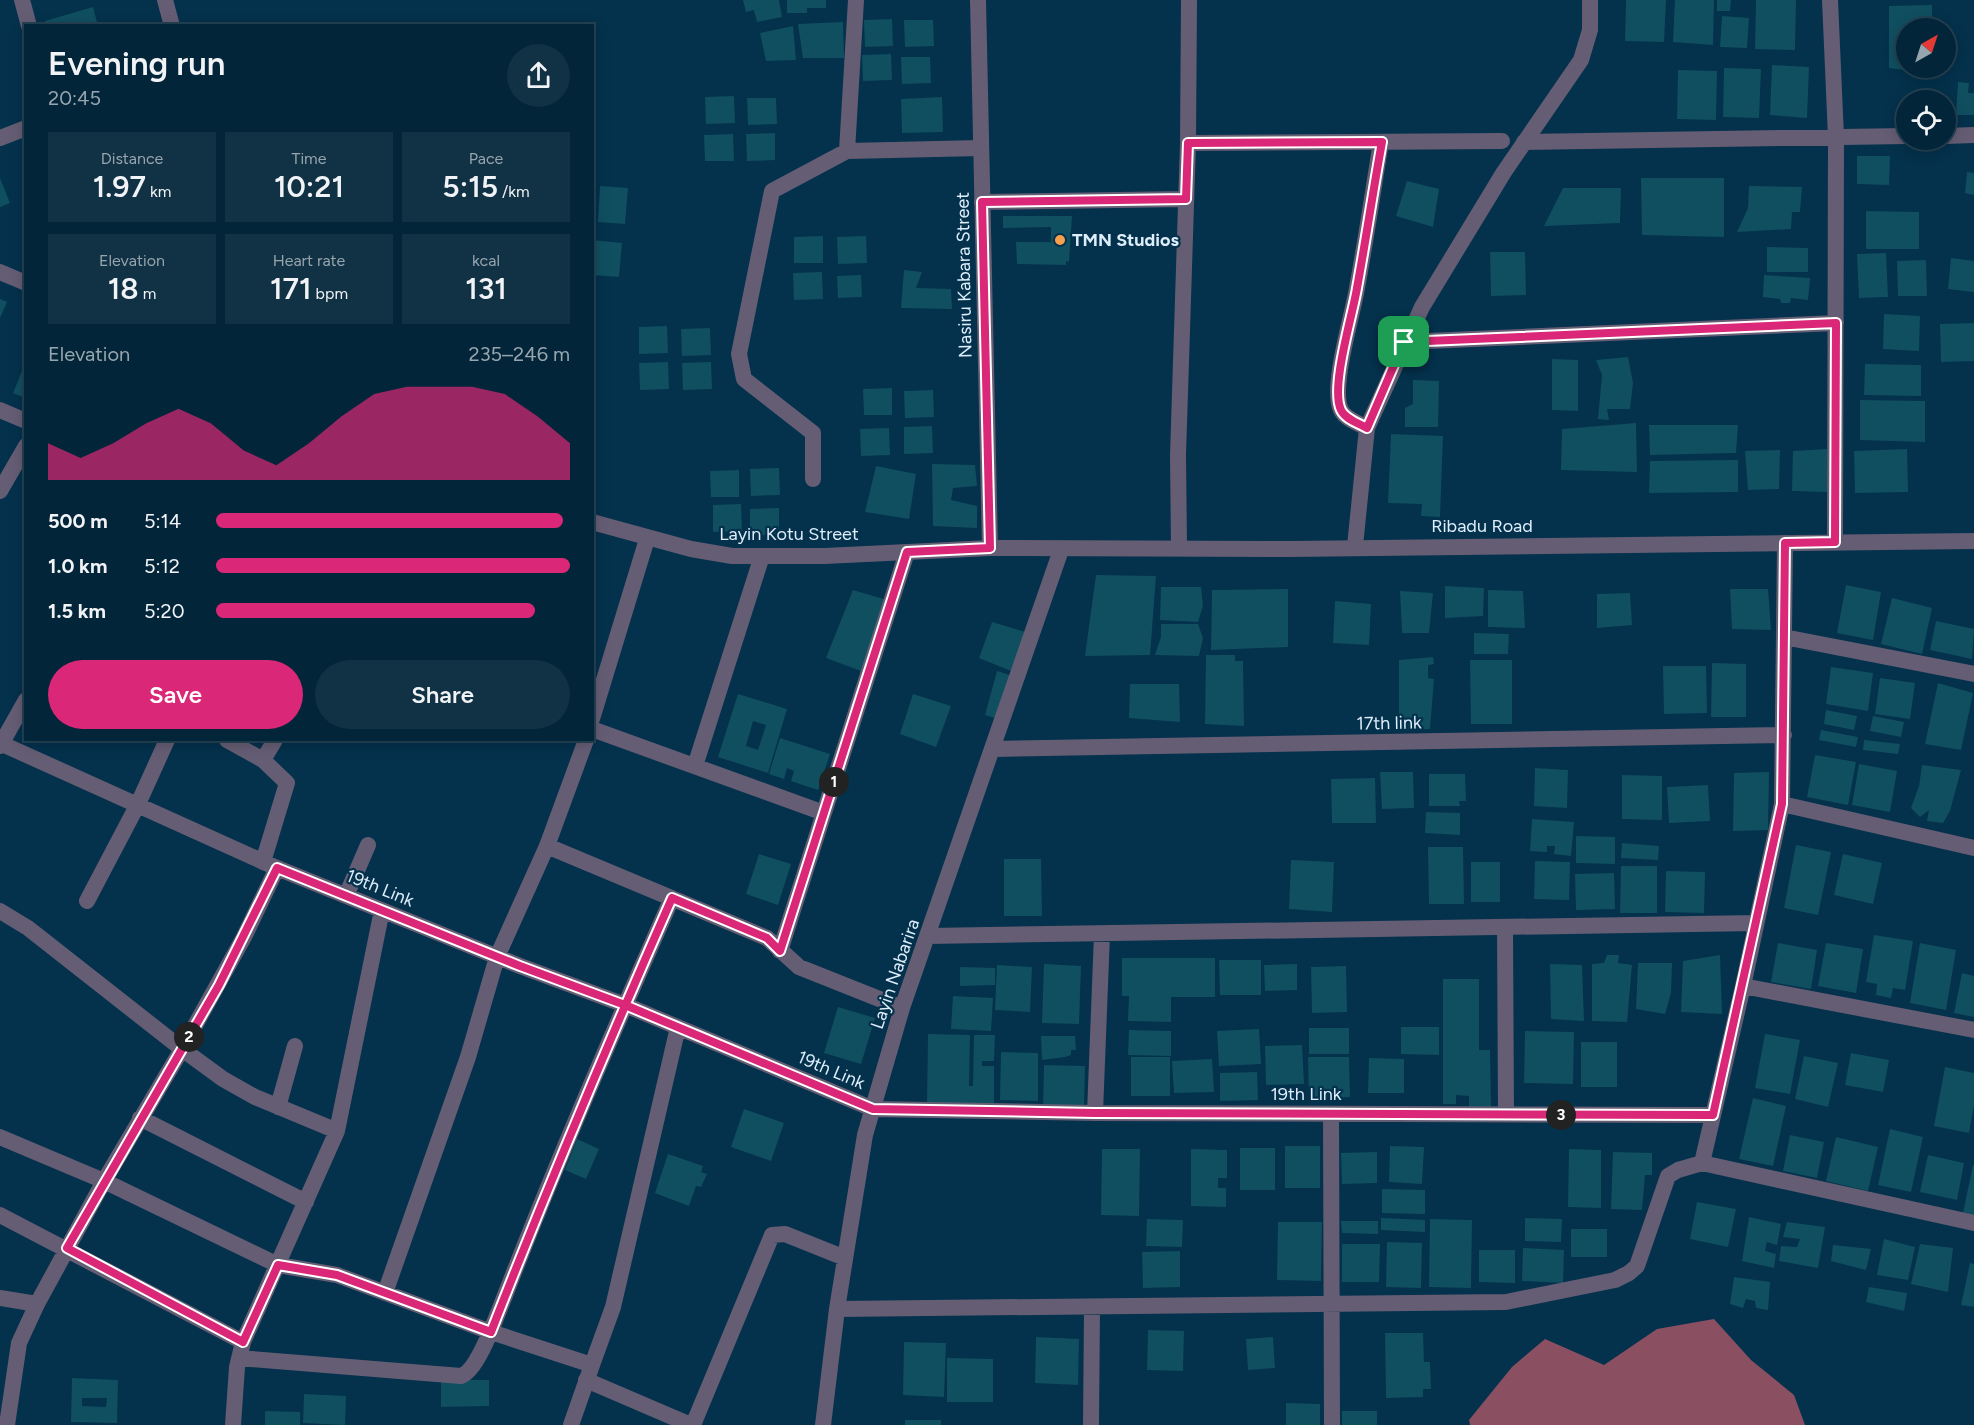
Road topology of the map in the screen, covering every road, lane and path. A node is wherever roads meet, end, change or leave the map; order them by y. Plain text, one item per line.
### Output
1 (22, 0) edge
2 (165, 0) edge
3 (856, 0) edge
4 (978, 0) edge
5 (1189, 0) edge
6 (1590, 0) edge
7 (1830, 0) edge
8 (28, 24) edge
9 (171, 24) edge
10 (24, 129) edge
11 (1974, 135) edge
12 (1896, 136) edge
13 (1956, 136) edge
14 (1836, 137) junction
15 (0, 138) edge
16 (1502, 141) dead end
17 (1382, 142) junction
18 (1524, 142) junction
19 (1188, 143) junction
20 (981, 148) junction
21 (847, 151) junction
22 (1186, 199) junction
23 (982, 202) junction
24 (0, 272) edge
25 (24, 282) edge
26 (1836, 323) junction
27 (1404, 342) junction
28 (0, 410) edge
29 (24, 420) edge
30 (1367, 428) junction
31 (24, 449) edge
32 (813, 478) dead end
33 (0, 491) edge
34 (594, 523) edge
35 (647, 539) junction
36 (1974, 541) edge
37 (1835, 542) junction
38 (1785, 543) junction
39 (1355, 546) junction
40 (990, 548) junction
41 (1179, 548) junction
42 (1061, 550) junction
43 (907, 552) junction
44 (762, 556) junction
45 (1784, 637) junction
46 (1974, 674) edge
47 (24, 703) edge
48 (594, 712) edge
49 (594, 730) edge
50 (1784, 735) junction
51 (166, 741) edge
52 (229, 741) edge
53 (274, 741) edge
54 (586, 741) edge
55 (0, 744) edge
56 (994, 749) junction
57 (263, 760) junction
58 (695, 766) junction
59 (138, 804) junction
60 (1782, 804) junction
61 (824, 813) junction
62 (368, 845) dead end
63 (547, 846) junction
64 (1974, 848) edge
65 (270, 865) junction
66 (346, 896) junction
67 (672, 898) junction
68 (87, 901) dead end
69 (382, 910) junction
70 (0, 911) edge
71 (1756, 923) junction
72 (1505, 927) junction
73 (1102, 934) junction
74 (928, 936) junction
75 (780, 951) junction
76 (497, 957) junction
77 (1743, 986) junction
78 (625, 1005) junction
79 (902, 1008) junction
80 (678, 1027) junction
81 (1974, 1030) edge
82 (295, 1046) dead end
83 (182, 1049) junction
84 (279, 1107) junction
85 (873, 1109) junction
86 (1095, 1113) junction
87 (1331, 1114) junction
88 (1506, 1114) junction
89 (1713, 1115) junction
90 (140, 1118) junction
91 (337, 1131) junction
92 (0, 1137) edge
93 (1702, 1163) junction
94 (104, 1181) junction
95 (306, 1202) junction
96 (0, 1215) edge
97 (1974, 1223) edge
98 (67, 1248) junction
99 (845, 1257) junction
100 (278, 1265) junction
101 (385, 1293) junction
102 (0, 1298) edge
103 (37, 1304) junction
104 (1333, 1304) junction
105 (1092, 1307) junction
106 (837, 1309) junction
107 (491, 1332) junction
108 (241, 1350) junction
109 (589, 1372) junction
110 (7, 1425) edge
111 (233, 1425) edge
112 (571, 1425) edge
113 (692, 1425) edge
114 (823, 1425) edge
115 (1091, 1425) edge
116 (1332, 1425) edge

1 - 8 street
2 - 9 street
3 - 21 street
4 - 20 street, Nasiru Kabara Street
5 - 19 street
6 - 18 street
7 - 14 street
10 - 15 street
11 - 13 street
12 - 14 street
14 - 18 street
14 - 26 street
16 - 17 street
17 - 19 street
17 - 30 street
18 - 27 street
19 - 22 street
20 - 21 street
20 - 23 street, Nasiru Kabara Street
21 - 32 street
22 - 23 street
22 - 41 street
23 - 40 street, Nasiru Kabara Street
24 - 25 street
26 - 27 street
26 - 37 street
27 - 30 street
28 - 29 street
30 - 39 street
31 - 33 street
34 - 35 street, Layin Kotu Street
35 - 44 street, Layin Kotu Street
35 - 48 street
36 - 37 street, Ribadu Road
37 - 38 street, Ribadu Road
38 - 39 street, Ribadu Road
38 - 45 street
39 - 41 street, Ribadu Road
40 - 42 street, Ribadu Road
40 - 43 street, Layin Kotu Street
41 - 42 street, Ribadu Road
42 - 56 street, Layin Nabarira
43 - 44 street, Layin Kotu Street
43 - 61 street
44 - 58 street
45 - 46 street
45 - 50 street
47 - 55 street
49 - 58 street
50 - 56 street, 17th link
50 - 60 street
51 - 59 street
52 - 57 street
53 - 57 street
54 - 63 street
55 - 59 street, 19th Link
56 - 74 street, Layin Nabarira
57 - 65 street
58 - 61 street
59 - 65 street, 19th Link
59 - 68 street
60 - 64 street
60 - 71 street
61 - 75 street
62 - 66 street
63 - 67 street
63 - 76 street
65 - 66 street, 19th Link
65 - 83 street
66 - 69 street, 19th Link
67 - 75 street
67 - 78 street
69 - 76 street, 19th Link
69 - 91 street
70 - 83 street
71 - 72 street
71 - 77 street
72 - 73 street
72 - 88 street
73 - 74 street
73 - 86 street
74 - 79 street, Layin Nabarira
75 - 79 street
76 - 78 street, 19th Link
76 - 101 street
77 - 81 street
77 - 89 street
78 - 80 street, 19th Link
78 - 107 street
79 - 85 street, Layin Nabarira
80 - 85 street, 19th Link
80 - 109 street
82 - 84 street
83 - 84 street
83 - 90 street
84 - 91 street
85 - 86 street, 19th Link
85 - 99 street, Layin Nabarira
86 - 87 street, 19th Link
87 - 88 street, 19th Link
87 - 104 street
88 - 89 street, 19th Link
89 - 93 street
90 - 94 street
90 - 95 street
91 - 95 street
92 - 94 street
93 - 97 street
93 - 104 street
94 - 98 street
94 - 100 street
95 - 100 street
96 - 98 street
98 - 103 street
98 - 108 street
99 - 106 street, Layin Nabarira
99 - 113 street
100 - 101 street
100 - 108 street
101 - 107 street
102 - 103 street
103 - 110 street
104 - 105 street
104 - 116 street
105 - 106 street
105 - 115 street
106 - 114 street, Layin Nabarira
107 - 108 street
107 - 109 street
108 - 111 street
109 - 112 street
109 - 113 street

